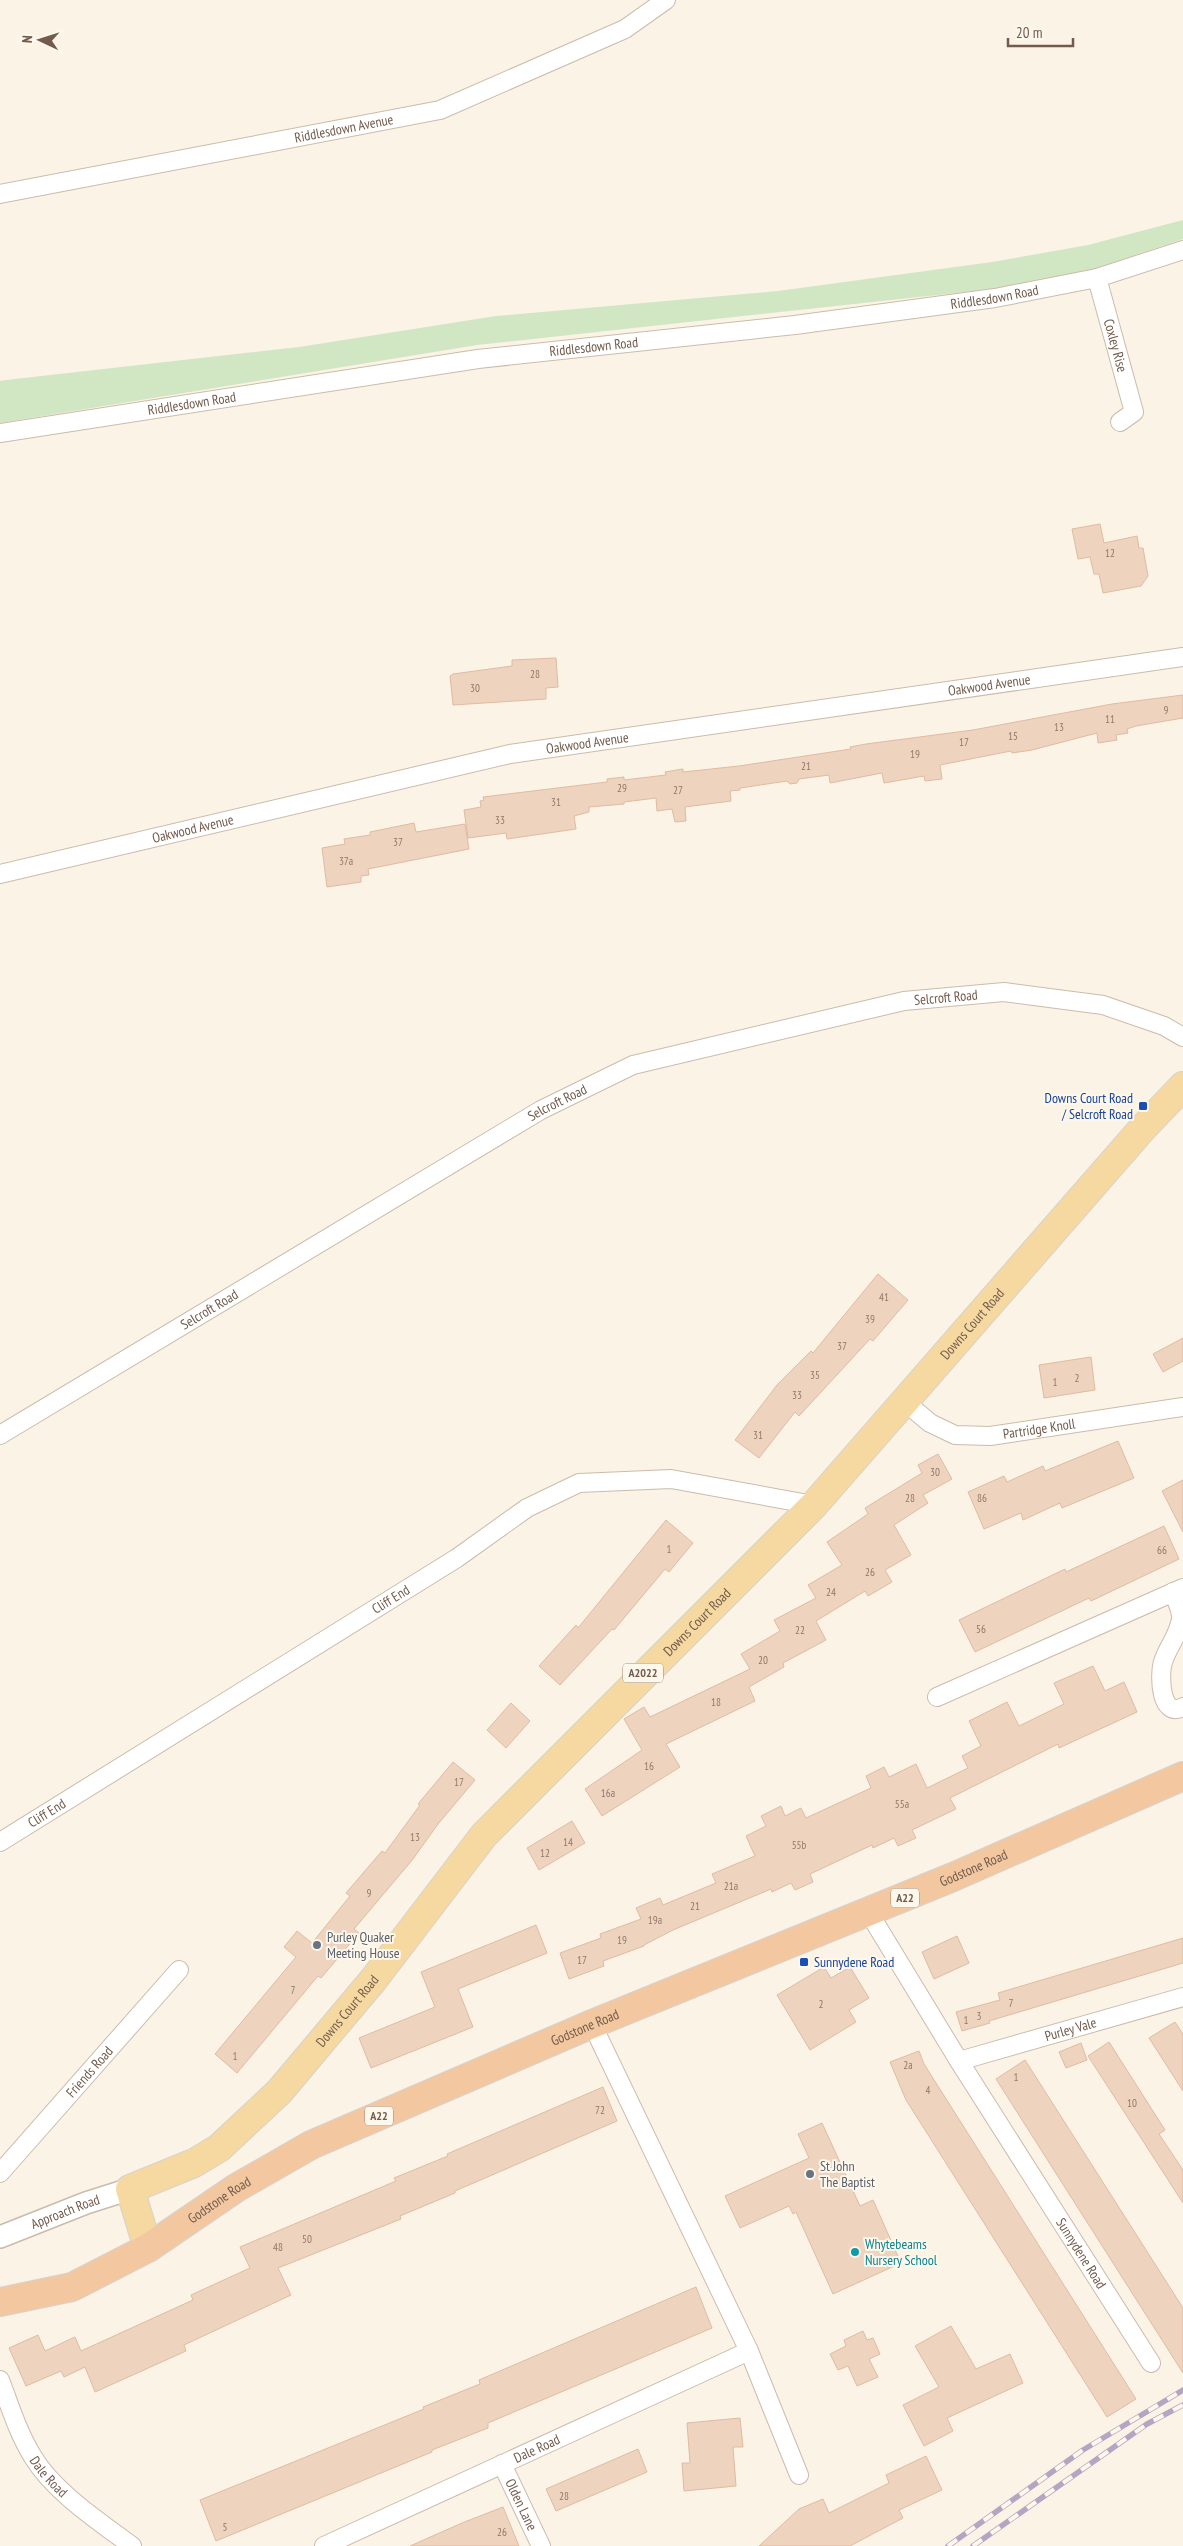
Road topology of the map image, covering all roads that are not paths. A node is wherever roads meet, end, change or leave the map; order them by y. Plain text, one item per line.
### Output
1 (666, 0) edge
2 (0, 194) edge
3 (1183, 250) edge
4 (1097, 278) junction
5 (1133, 412) dead end
6 (0, 433) edge
7 (1183, 657) edge
8 (0, 874) edge
9 (1183, 1036) edge
10 (1183, 1086) edge
11 (905, 1402) junction
12 (1183, 1407) edge
13 (0, 1435) edge
14 (814, 1505) junction
15 (1178, 1590) edge
16 (937, 1697) dead end
17 (1183, 1707) edge
18 (1183, 1776) edge
19 (0, 1842) edge
20 (870, 1913) junction
21 (179, 1970) dead end
22 (1183, 1997) edge
23 (592, 2024) junction
24 (959, 2061) junction
25 (0, 2173) edge
26 (130, 2189) junction
27 (0, 2236) edge
28 (148, 2248) junction
29 (0, 2302) edge
30 (749, 2350) junction
31 (1151, 2363) dead end
32 (0, 2380) edge
33 (502, 2464) junction
34 (800, 2475) dead end
35 (132, 2546) edge
36 (324, 2546) edge
37 (540, 2546) edge

1 - 2 street, Riddlesdown Avenue
3 - 4 street, Riddlesdown Road
4 - 5 street, Coxley Rise
4 - 6 street, Riddlesdown Road
7 - 8 street, Oakwood Avenue
9 - 13 street, Selcroft Road
10 - 11 main road, Downs Court Road / A2022
11 - 12 street, Partridge Knoll
11 - 14 main road, Downs Court Road / A2022
14 - 19 street, Cliff End
14 - 26 main road, Downs Court Road / A2022
15 - 16 street
15 - 17 street
18 - 20 highway, Godstone Road / A22
20 - 23 highway, Godstone Road / A22
20 - 24 street, Sunnydene Road
21 - 25 street, Friends Road
22 - 24 street, Purley Vale
23 - 28 highway, Godstone Road / A22
23 - 30 street
24 - 31 street, Sunnydene Road
26 - 27 street, Approach Road
26 - 28 main road
28 - 29 highway, Godstone Road / A22
30 - 33 street, Dale Road
30 - 34 street
32 - 35 street, Dale Road
33 - 36 street, Dale Road
33 - 37 street, Olden Lane

